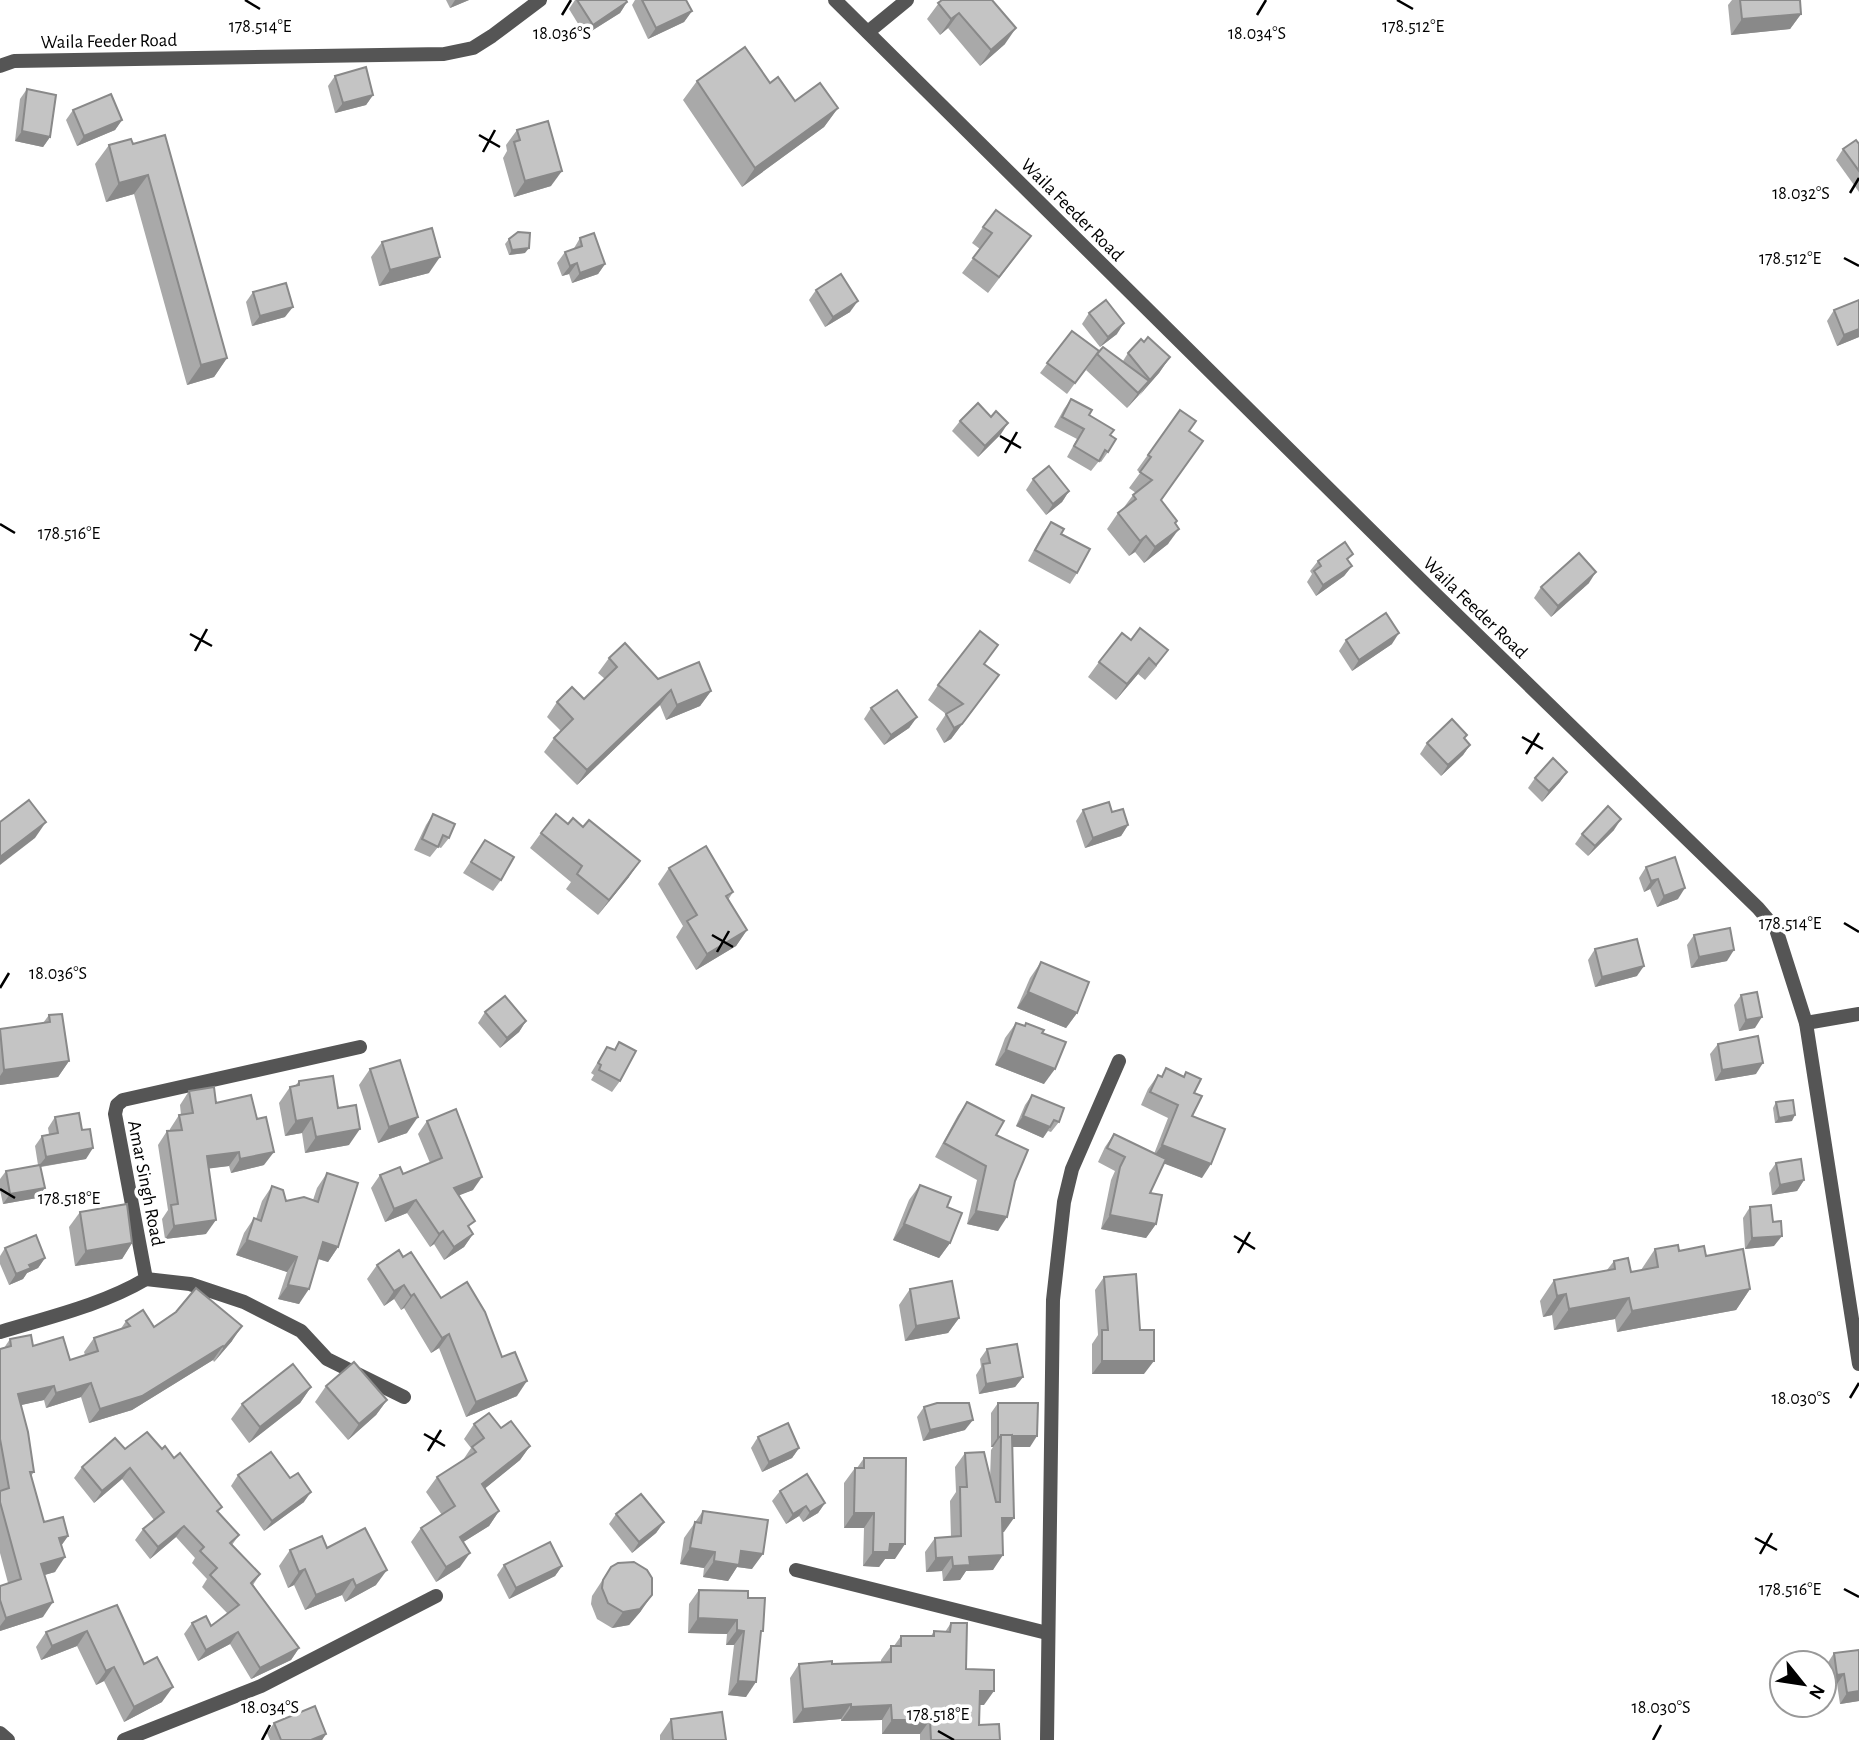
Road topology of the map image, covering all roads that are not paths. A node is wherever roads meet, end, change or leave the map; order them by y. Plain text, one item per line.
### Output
1 (540, 0) edge
2 (835, 0) edge
3 (907, 0) edge
4 (868, 32) junction
5 (0, 66) edge
6 (1859, 1014) edge
7 (1806, 1023) junction
8 (360, 1047) dead end
9 (1119, 1060) dead end
10 (146, 1279) junction
11 (0, 1332) edge
12 (1859, 1364) edge
13 (404, 1397) dead end
14 (796, 1570) dead end
15 (436, 1596) dead end
16 (1047, 1633) junction
17 (0, 1733) edge
18 (8, 1740) edge
19 (124, 1740) edge
20 (1047, 1740) edge

1 - 5 street, Waila Feeder Road
2 - 4 street, Waila Feeder Road
3 - 4 street
4 - 7 street, Waila Feeder Road
6 - 7 street
7 - 12 street, Waila Feeder Road
8 - 10 street, Amar Singh Road
9 - 16 street
10 - 11 street
10 - 13 street
14 - 16 street
15 - 19 street
16 - 20 street
17 - 18 street

